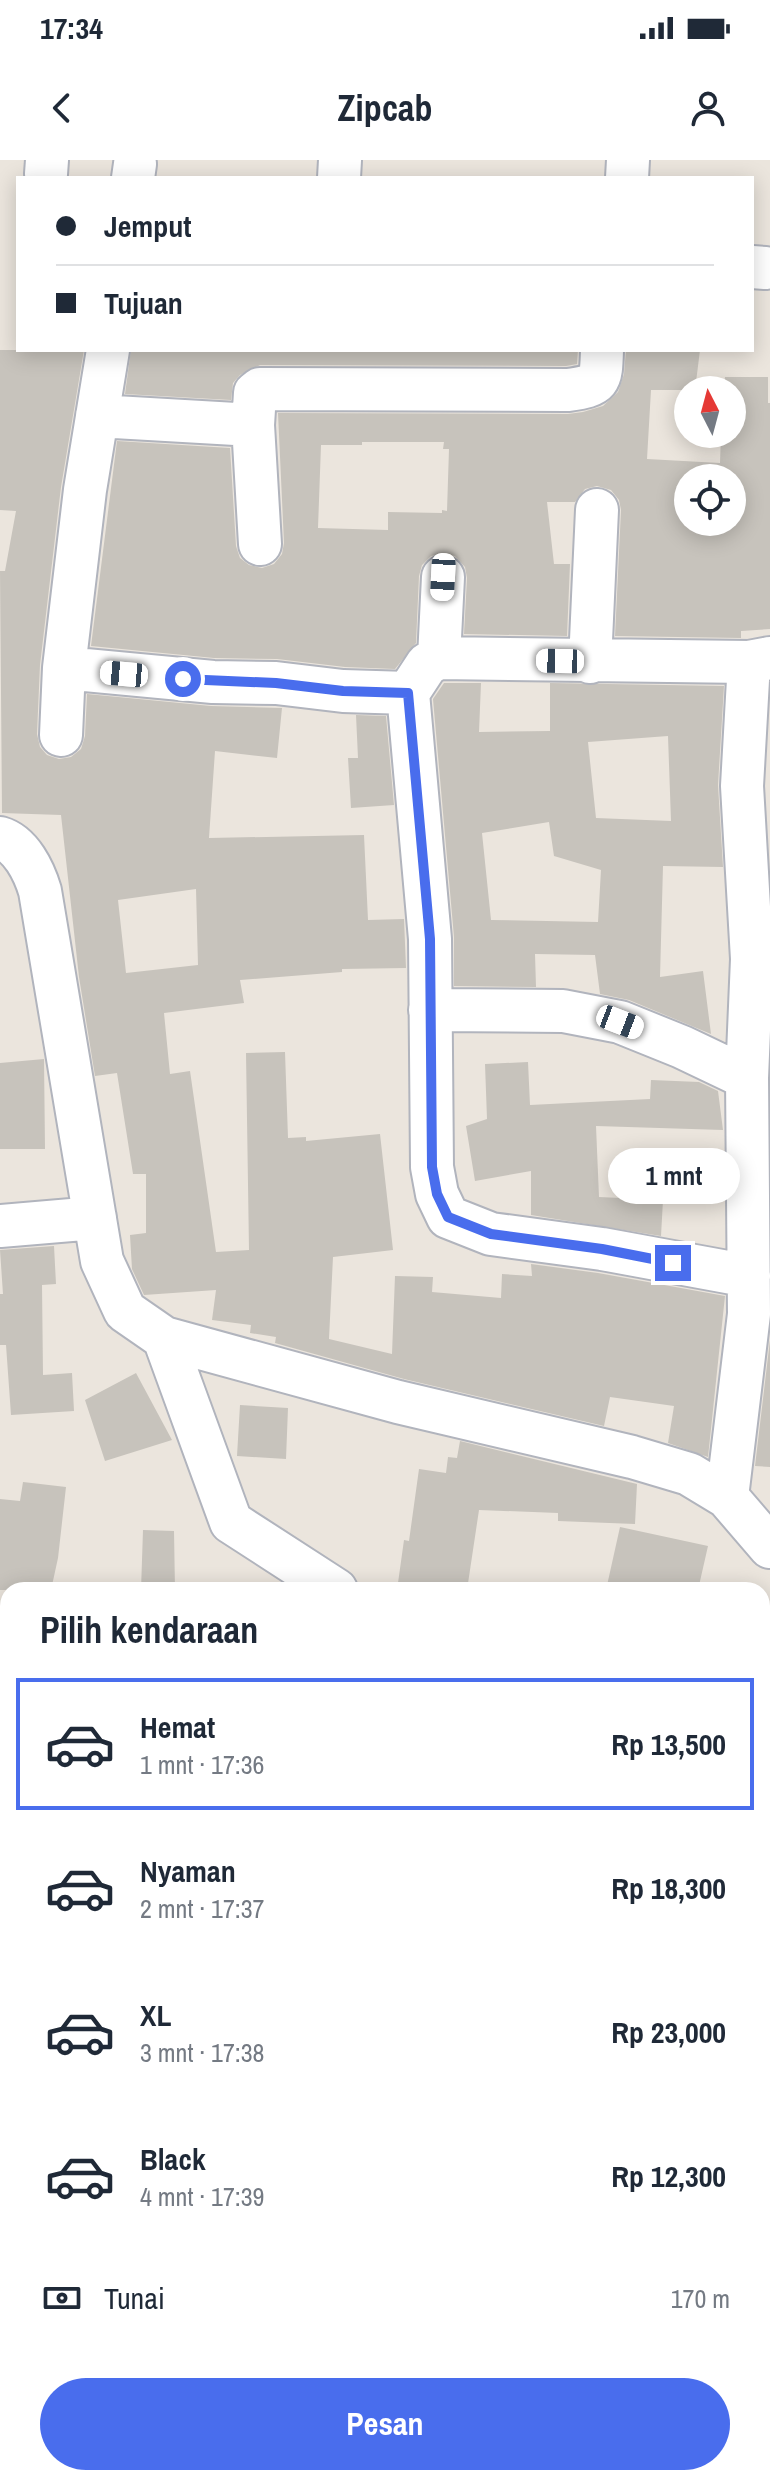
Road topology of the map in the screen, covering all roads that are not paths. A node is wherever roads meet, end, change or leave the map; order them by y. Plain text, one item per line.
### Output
1 (108, 352) edge
2 (602, 352) edge
3 (97, 416) junction
4 (253, 425) junction
5 (597, 510) dead end
6 (260, 544) dead end
7 (443, 577) dead end
8 (439, 658) junction
9 (760, 660) edge
10 (590, 662) junction
11 (64, 668) junction
12 (408, 693) junction
13 (61, 735) dead end
14 (756, 787) edge
15 (0, 838) edge
16 (760, 980) edge
17 (430, 1010) junction
18 (747, 1078) junction
19 (95, 1218) junction
20 (0, 1226) edge
21 (749, 1276) junction
22 (164, 1338) junction
23 (727, 1497) junction
24 (770, 1547) edge
25 (324, 1582) edge

1 - 3 street
2 - 4 street
3 - 4 street
3 - 11 street
4 - 6 street
5 - 10 street
7 - 8 street
8 - 10 street
8 - 12 street
9 - 10 street
9 - 14 street
11 - 12 street
11 - 13 street
12 - 17 street
14 - 16 street
15 - 19 street
16 - 18 street
17 - 18 street
17 - 21 street
18 - 21 street
19 - 20 street
19 - 22 street
21 - 23 street
22 - 23 street
22 - 25 street
23 - 24 street

